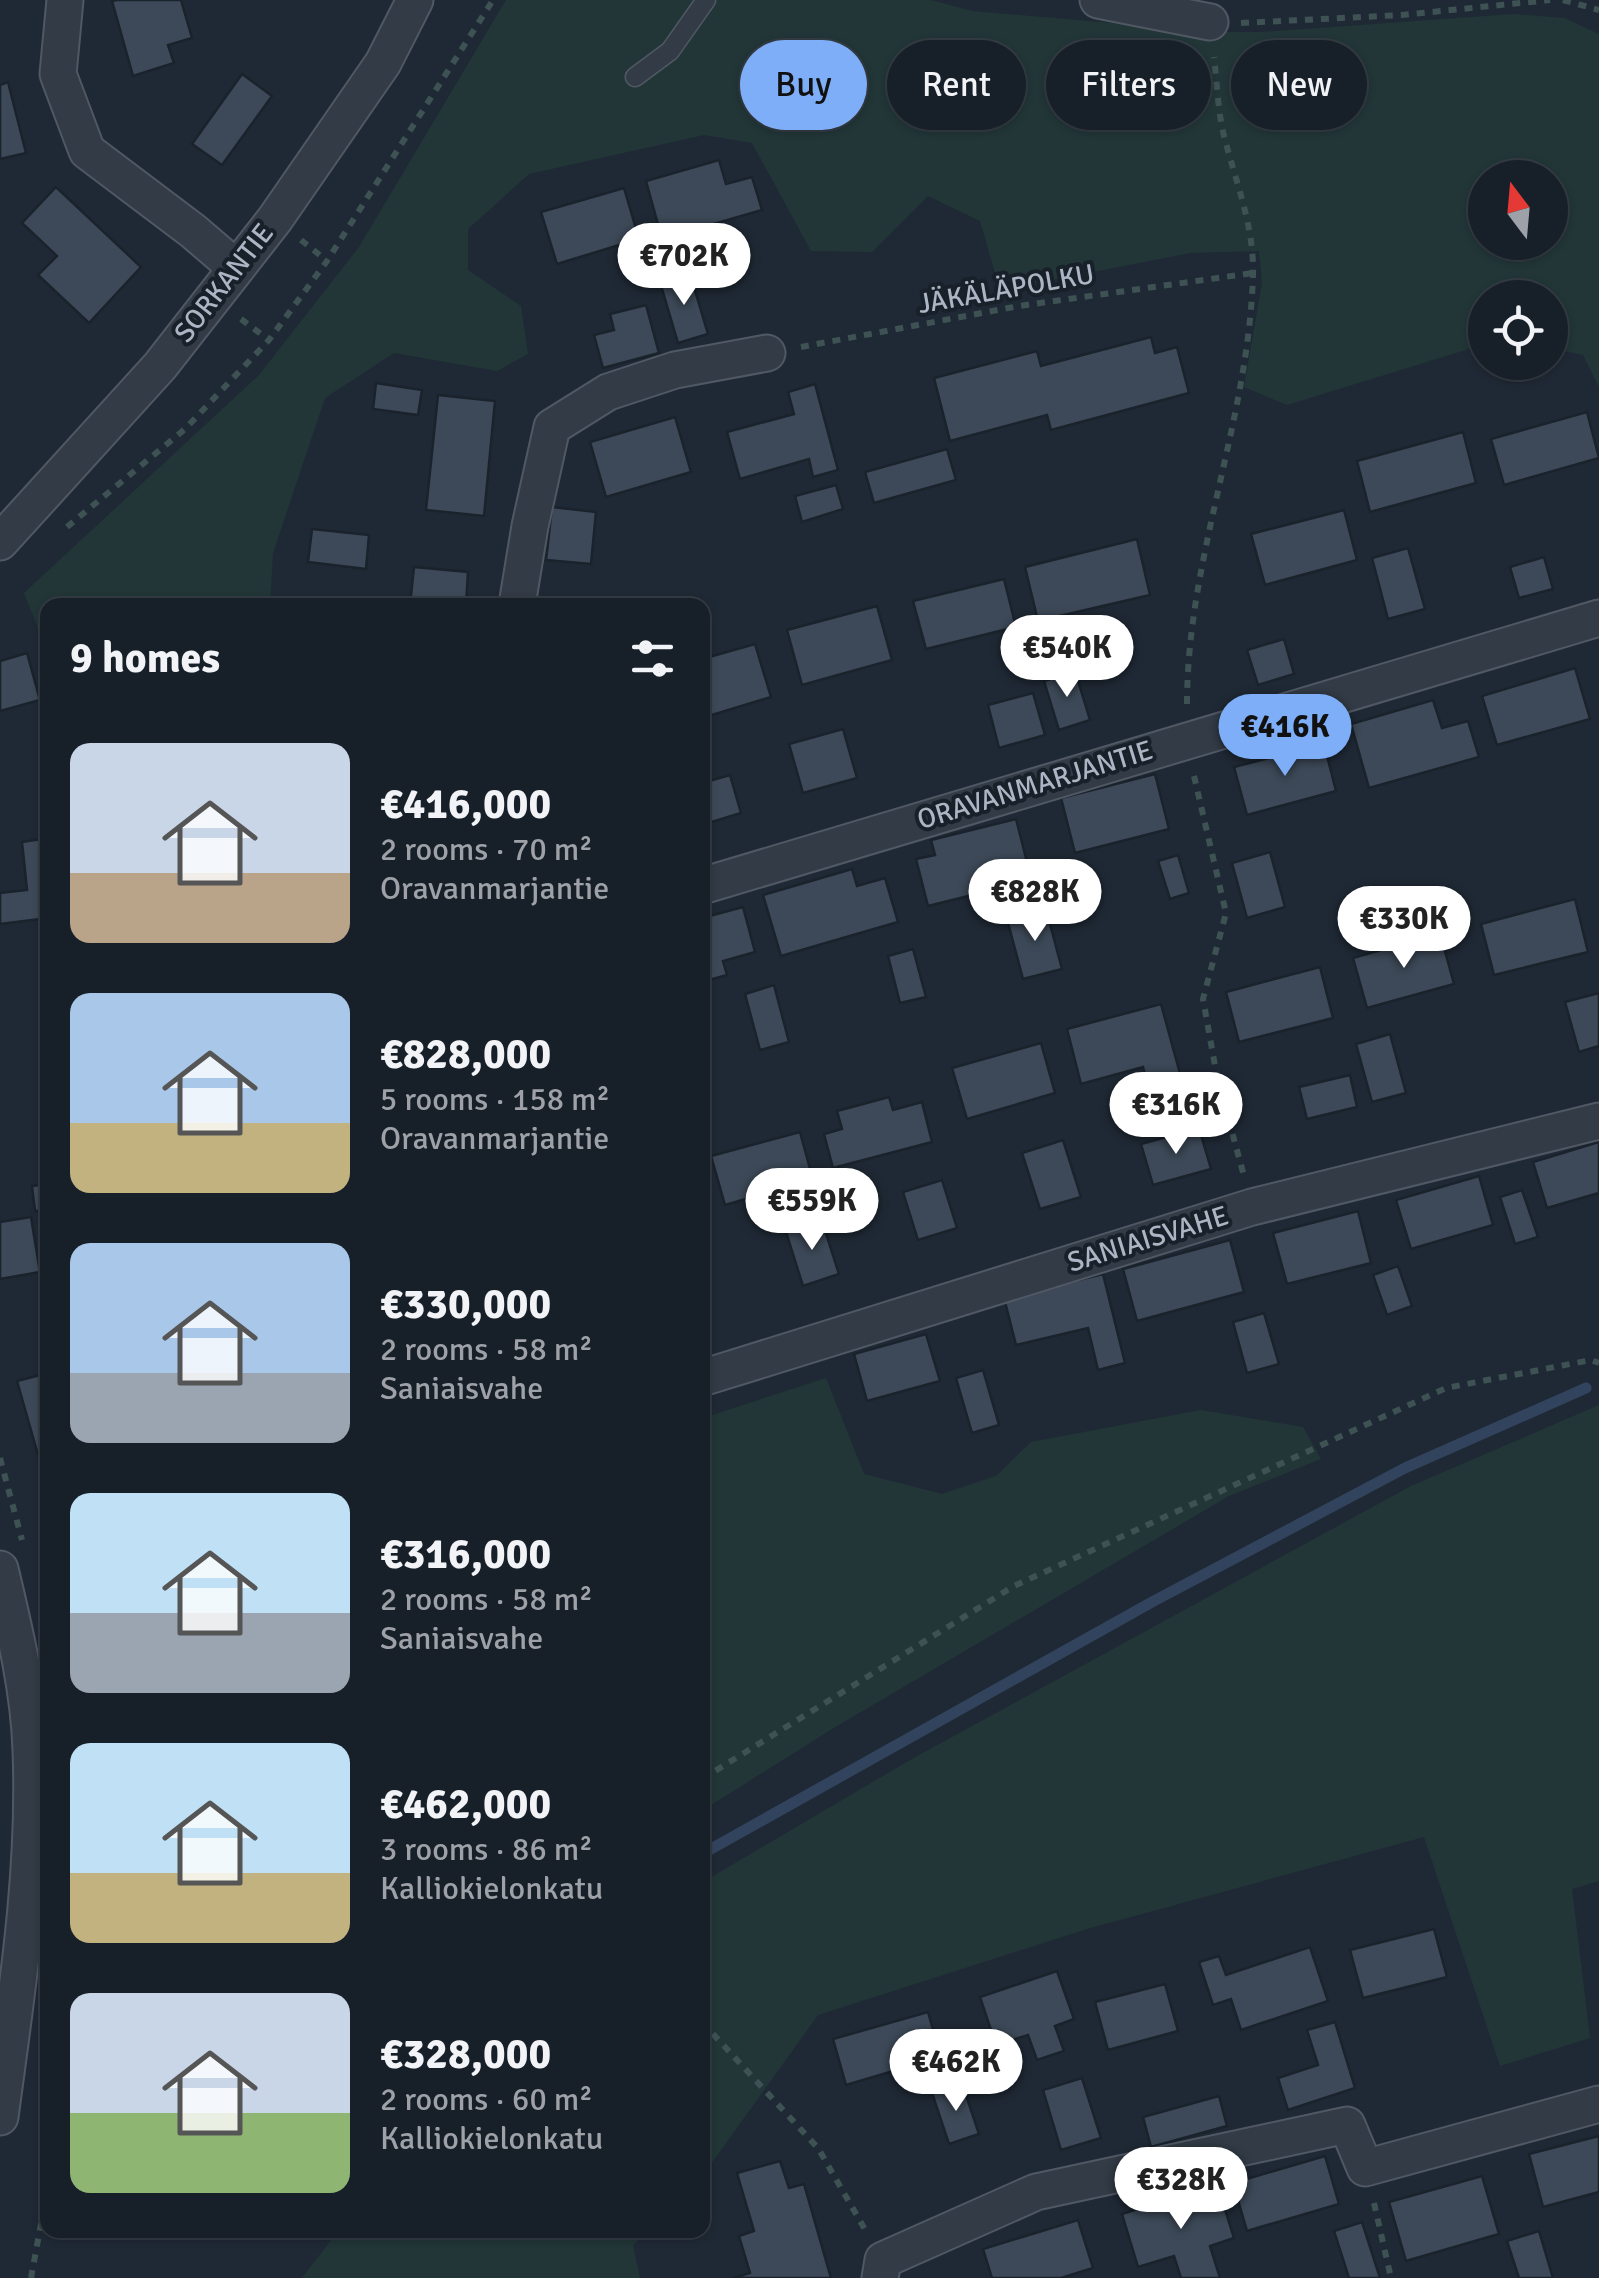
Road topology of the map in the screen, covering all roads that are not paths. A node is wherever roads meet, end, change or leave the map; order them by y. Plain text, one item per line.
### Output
1 (65, 0) edge
2 (415, 0) edge
3 (706, 0) edge
4 (1098, 0) edge
5 (1210, 22) road end
6 (634, 78) dead end
7 (234, 267) junction
8 (767, 353) road end
9 (0, 542) edge
10 (518, 598) edge
11 (1599, 618) edge
12 (710, 884) edge
13 (1599, 1122) edge
14 (710, 1376) edge
15 (0, 1569) edge
16 (11, 1665) edge
17 (37, 1710) edge
18 (1, 2104) edge
19 (1599, 2104) edge
20 (881, 2269) edge

1 - 7 street
2 - 7 street, SORKANTIE
3 - 6 lane
4 - 5 street
7 - 9 street, SORKANTIE
8 - 10 street
11 - 12 street, ORAVANMARJANTIE
13 - 14 street, SANIAISVAHE
15 - 16 street
16 - 17 street
17 - 18 street
19 - 20 street

